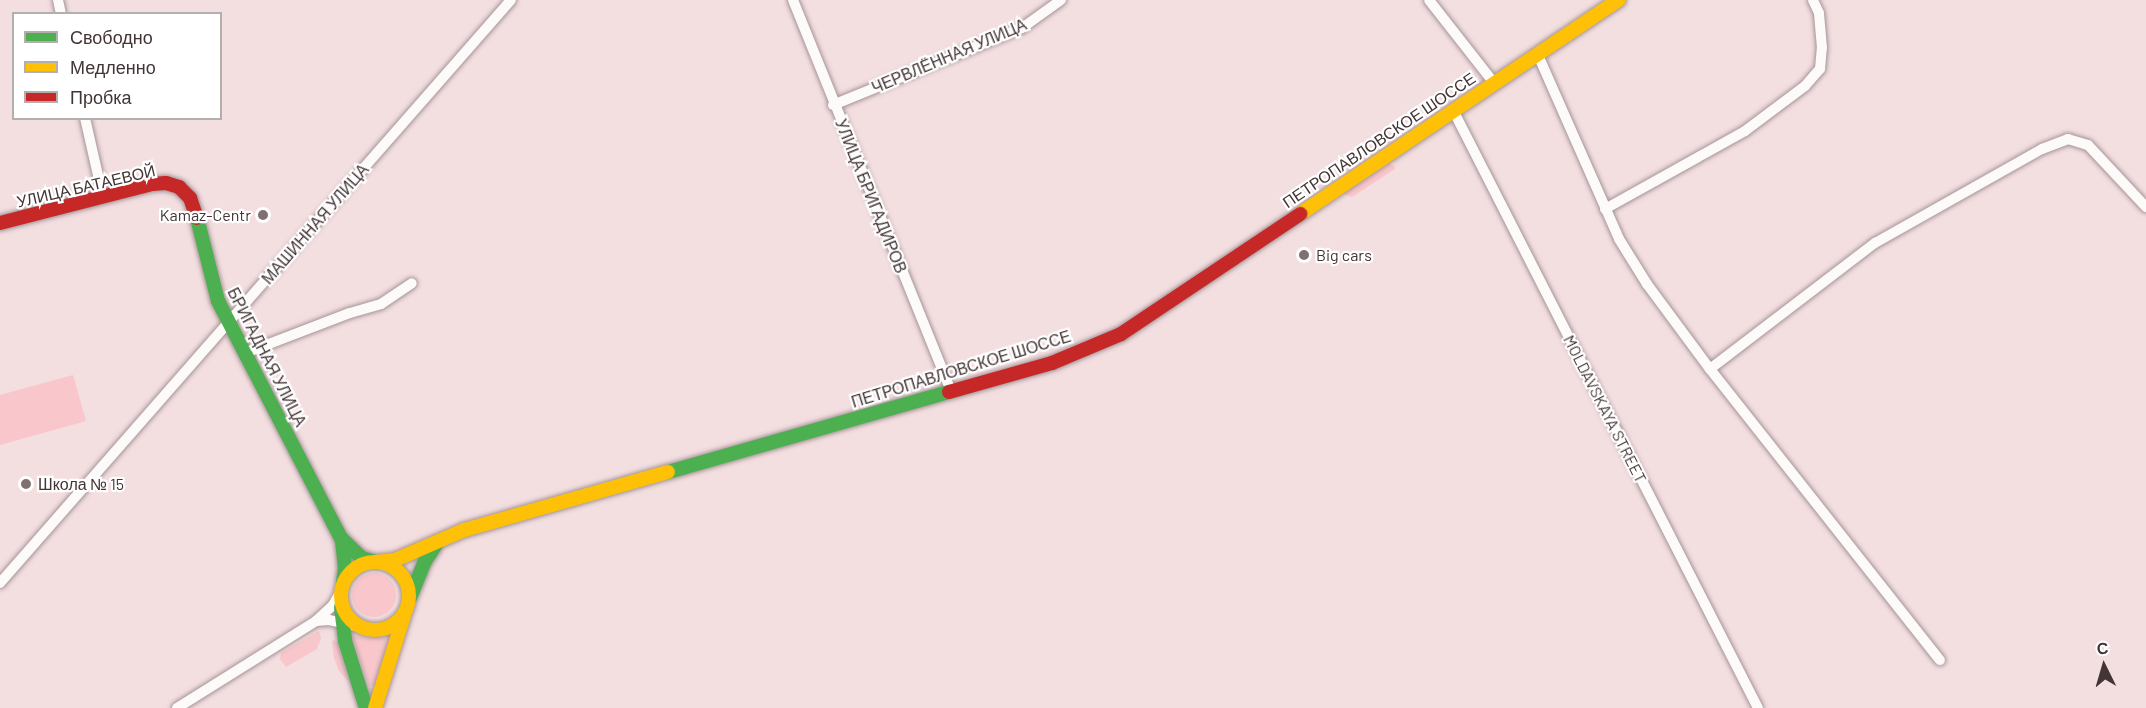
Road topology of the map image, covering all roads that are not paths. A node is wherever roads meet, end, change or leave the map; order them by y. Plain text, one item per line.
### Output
1 (511, 0) edge
2 (793, 0) edge
3 (1061, 0) edge
4 (1429, 0) edge
5 (1619, 0) edge
6 (1813, 0) edge
7 (1538, 55) junction
8 (1494, 83) junction
9 (833, 105) junction
10 (1453, 110) junction
11 (85, 120) edge
12 (179, 187) joint
13 (103, 197) junction
14 (2146, 207) edge
15 (1605, 209) junction
16 (0, 223) edge
17 (412, 283) dead end
18 (230, 323) junction
19 (245, 353) junction
20 (1710, 369) junction
21 (951, 391) junction
22 (341, 538) junction
23 (438, 542) junction
24 (376, 562) junction
25 (0, 583) edge
26 (342, 592) junction
27 (407, 607) junction
28 (316, 621) junction
29 (342, 623) junction
30 (358, 626) junction
31 (1940, 660) dead end
32 (177, 708) edge
33 (366, 708) edge
34 (375, 708) edge
35 (1758, 708) edge

1 - 18 street, МАШИННАЯ УЛИЦА
2 - 9 street, УЛИЦА БРИГАДИРОВ
3 - 9 street, ЧЕРВЛЁННАЯ УЛИЦА
4 - 8 street
5 - 7 main road, ПЕТРОПАВЛОВСКОЕ ШОССЕ
6 - 15 street
7 - 8 main road, ПЕТРОПАВЛОВСКОЕ ШОССЕ
7 - 15 street
8 - 10 main road, ПЕТРОПАВЛОВСКОЕ ШОССЕ
9 - 21 street, УЛИЦА БРИГАДИРОВ
10 - 21 main road, ПЕТРОПАВЛОВСКОЕ ШОССЕ
10 - 35 street, MOLDAVSKAYA STREET
11 - 13 street
12 - 13 main road, УЛИЦА БАТАЕВОЙ
12 - 18 main road, БРИГАДНАЯ УЛИЦА
13 - 16 main road, УЛИЦА БАТАЕВОЙ
14 - 20 street
15 - 20 street
17 - 19 street
18 - 19 main road, БРИГАДНАЯ УЛИЦА
18 - 25 street, МАШИННАЯ УЛИЦА
19 - 22 main road, БРИГАДНАЯ УЛИЦА
20 - 31 street
21 - 23 main road, ПЕТРОПАВЛОВСКОЕ ШОССЕ
22 - 24 main road
22 - 26 main road
23 - 24 main road, ПЕТРОПАВЛОВСКОЕ ШОССЕ
23 - 27 main road
24 - 26 main road
24 - 27 main road
26 - 28 street
26 - 29 main road
26 - 30 main road
27 - 30 main road
27 - 34 main road
28 - 29 street
28 - 32 street
29 - 30 street
29 - 33 main road

